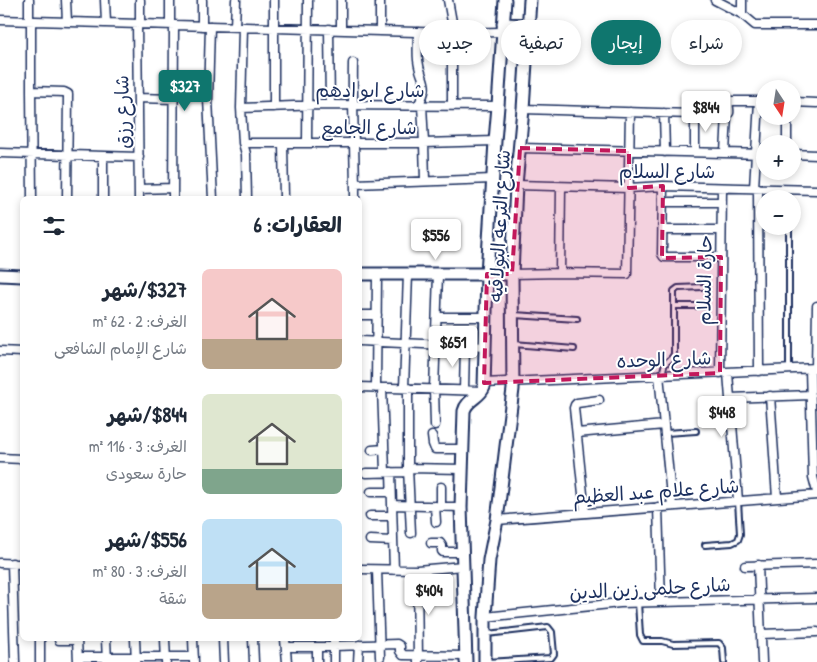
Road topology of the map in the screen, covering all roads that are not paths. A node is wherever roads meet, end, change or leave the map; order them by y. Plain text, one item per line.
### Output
1 (29, 0) edge
2 (66, 0) edge
3 (105, 0) edge
4 (140, 0) edge
5 (170, 0) edge
6 (202, 0) edge
7 (236, 0) edge
8 (274, 0) edge
9 (308, 0) edge
10 (341, 0) edge
11 (380, 0) edge
12 (448, 0) edge
13 (505, 0) edge
14 (530, 0) edge
15 (715, 0) edge
16 (742, 0) edge
17 (742, 14) junction
18 (0, 20) edge
19 (452, 20) edge
20 (503, 20) edge
21 (528, 20) edge
22 (30, 21) junction
23 (67, 22) junction
24 (106, 23) junction
25 (139, 24) junction
26 (172, 25) junction
27 (817, 25) edge
28 (206, 26) junction
29 (239, 27) junction
30 (274, 28) junction
31 (308, 29) junction
32 (329, 29) junction
33 (341, 30) junction
34 (380, 31) junction
35 (418, 32) joint
36 (501, 48) edge
37 (353, 62) dead end
38 (451, 65) edge
39 (526, 65) edge
40 (31, 91) junction
41 (138, 98) junction
42 (174, 99) junction
43 (756, 101) edge
44 (801, 102) edge
45 (817, 103) edge
46 (330, 105) junction
47 (352, 105) junction
48 (420, 105) junction
49 (307, 106) junction
50 (452, 106) junction
51 (498, 106) junction
52 (274, 107) junction
53 (242, 108) junction
54 (523, 109) junction
55 (630, 112) junction
56 (664, 113) junction
57 (695, 114) junction
58 (727, 114) junction
59 (495, 142) junction
60 (243, 143) junction
61 (283, 143) junction
62 (307, 143) junction
63 (354, 143) junction
64 (424, 143) junction
65 (520, 148) junction
66 (629, 151) junction
67 (665, 152) junction
68 (695, 152) junction
69 (0, 153) edge
70 (725, 153) junction
71 (32, 154) junction
72 (756, 154) edge
73 (801, 154) edge
74 (68, 155) junction
75 (817, 155) edge
76 (103, 156) junction
77 (139, 157) junction
78 (492, 179) junction
79 (425, 180) junction
80 (756, 180) edge
81 (355, 184) junction
82 (516, 185) junction
83 (663, 186) junction
84 (561, 187) junction
85 (173, 188) junction
86 (629, 188) junction
87 (722, 188) junction
88 (756, 188) junction
89 (139, 189) junction
90 (817, 190) edge
91 (32, 196) edge
92 (67, 196) edge
93 (104, 196) edge
94 (139, 196) edge
95 (173, 196) edge
96 (213, 196) edge
97 (247, 196) edge
98 (284, 196) edge
99 (355, 196) edge
100 (663, 202) junction
101 (722, 202) junction
102 (663, 230) junction
103 (721, 230) junction
104 (789, 235) edge
105 (721, 257) junction
106 (560, 273) junction
107 (362, 274) edge
108 (376, 274) junction
109 (408, 274) junction
110 (438, 274) junction
111 (487, 274) junction
112 (512, 274) junction
113 (0, 275) edge
114 (20, 276) edge
115 (702, 287) dead end
116 (674, 306) junction
117 (703, 306) dead end
118 (817, 306) edge
119 (362, 315) edge
120 (377, 315) junction
121 (512, 315) junction
122 (437, 317) junction
123 (487, 317) junction
124 (576, 319) dead end
125 (362, 340) edge
126 (376, 341) junction
127 (406, 343) junction
128 (436, 344) junction
129 (513, 344) junction
130 (465, 346) junction
131 (486, 347) junction
132 (574, 349) dead end
133 (0, 351) edge
134 (20, 352) edge
135 (814, 369) edge
136 (789, 370) junction
137 (759, 371) junction
138 (724, 373) junction
139 (661, 375) junction
140 (513, 383) junction
141 (362, 387) edge
142 (484, 387) junction
143 (379, 388) junction
144 (406, 388) junction
145 (434, 389) junction
146 (464, 390) junction
147 (811, 395) junction
148 (770, 396) junction
149 (730, 398) junction
150 (599, 400) dead end
151 (435, 425) dead end
152 (664, 429) junction
153 (696, 431) dead end
154 (577, 432) junction
155 (432, 436) dead end
156 (384, 449) junction
157 (372, 450) dead end
158 (464, 450) junction
159 (0, 458) edge
160 (20, 459) edge
161 (463, 469) junction
162 (408, 470) junction
163 (366, 472) dead end
164 (388, 472) junction
165 (441, 487) dead end
166 (371, 492) dead end
167 (391, 492) junction
168 (817, 493) edge
169 (778, 498) junction
170 (738, 501) junction
171 (392, 505) junction
172 (410, 505) junction
173 (438, 506) junction
174 (672, 506) junction
175 (462, 507) junction
176 (658, 507) junction
177 (585, 513) junction
178 (370, 516) dead end
179 (392, 516) junction
180 (497, 520) junction
181 (436, 522) dead end
182 (411, 533) dead end
183 (370, 540) dead end
184 (393, 541) junction
185 (431, 543) dead end
186 (705, 545) dead end
187 (462, 552) junction
188 (0, 563) edge
189 (12, 563) junction
190 (20, 564) edge
191 (817, 564) edge
192 (758, 565) junction
193 (463, 566) junction
194 (746, 566) dead end
195 (362, 570) edge
196 (377, 570) junction
197 (394, 570) junction
198 (417, 570) junction
199 (817, 598) edge
200 (759, 600) junction
201 (638, 602) junction
202 (661, 602) junction
203 (485, 617) junction
204 (408, 628) dead end
205 (418, 628) junction
206 (817, 632) edge
207 (485, 634) junction
208 (761, 634) junction
209 (40, 641) edge
210 (77, 641) edge
211 (106, 641) edge
212 (135, 641) edge
213 (165, 641) edge
214 (193, 641) edge
215 (223, 641) edge
216 (253, 641) edge
217 (285, 643) edge
218 (354, 643) edge
219 (334, 644) edge
220 (380, 645) junction
221 (317, 647) junction
222 (380, 657) dead end
223 (78, 659) edge
224 (107, 659) edge
225 (136, 659) edge
226 (166, 659) edge
227 (194, 659) edge
228 (418, 659) edge
229 (466, 659) edge
230 (15, 662) edge
231 (40, 662) edge
232 (224, 662) edge
233 (254, 662) edge
234 (286, 662) edge
235 (317, 662) edge
236 (334, 662) edge
237 (358, 662) edge
238 (485, 662) edge
239 (724, 662) edge
240 (762, 662) edge

1 - 22 street
2 - 23 street
3 - 24 street
4 - 25 street, شارع رزق
5 - 26 street
6 - 28 street
7 - 29 street
8 - 30 street
9 - 31 street
10 - 33 street
11 - 34 street
12 - 19 street
13 - 20 street, شارع الترعه البولاقيه
14 - 21 street, شارع الترعه البولاقيه
15 - 17 street
16 - 17 street
17 - 27 street
18 - 22 street
22 - 23 street
22 - 40 street
23 - 24 street
24 - 25 street
25 - 26 street
25 - 41 street, شارع رزق
26 - 28 street
26 - 42 street
28 - 29 street
28 - 96 street
29 - 30 street
29 - 53 street
30 - 31 street
30 - 52 street
31 - 32 street
31 - 49 street
32 - 33 street
32 - 46 street
33 - 34 street
34 - 35 street
35 - 48 street
36 - 51 street, شارع الترعه البولاقيه
37 - 47 street
38 - 50 street
39 - 54 street, شارع الترعه البولاقيه
40 - 71 street
40 - 74 street
41 - 42 street
41 - 77 street, شارع رزق
42 - 85 street
43 - 58 street
44 - 45 street
46 - 47 street, شارع ابو ادهم
46 - 49 street, شارع ابو ادهم
47 - 48 street, شارع ابو ادهم
47 - 63 street
48 - 50 street, شارع ابو ادهم
48 - 64 street
49 - 52 street, شارع ابو ادهم
49 - 62 street
50 - 51 street, شارع ابو ادهم
51 - 59 street, شارع الترعه البولاقيه
52 - 53 street, شارع ابو ادهم
53 - 60 street
54 - 55 street
54 - 65 street, شارع الترعه البولاقيه
55 - 56 street
55 - 66 street
56 - 57 street
56 - 67 street
57 - 58 street
57 - 68 street
58 - 70 street
59 - 64 street, شارع الجامع
59 - 78 street, شارع الترعه البولاقيه
60 - 61 street, شارع الجامع
60 - 97 street
61 - 62 street, شارع الجامع
61 - 98 street
62 - 63 street, شارع الجامع
63 - 64 street, شارع الجامع
63 - 81 street
64 - 79 street
65 - 66 street
65 - 82 street, شارع الترعه البولاقيه
66 - 67 street
66 - 86 street
67 - 68 street
68 - 70 street
69 - 71 street
70 - 72 street
71 - 74 street
71 - 91 street
73 - 75 street
74 - 76 street
74 - 92 street
76 - 77 street
76 - 93 street
77 - 89 street, شارع رزق
78 - 79 street
78 - 111 street, شارع الترعه البولاقيه
79 - 81 street
80 - 88 street
81 - 99 street
82 - 84 street, شارع السلام
82 - 112 street, شارع الترعه البولاقيه
83 - 86 street, شارع السلام
83 - 87 street, شارع السلام
83 - 100 street
84 - 86 street, شارع السلام
84 - 106 street
85 - 89 street
85 - 95 street
86 - 106 street
87 - 88 street, شارع السلام
87 - 101 street, حارة السلام
88 - 90 street, شارع السلام
88 - 137 street
89 - 94 street, شارع رزق
100 - 101 street
100 - 102 street
101 - 103 street, حارة السلام
102 - 103 street
102 - 105 street
103 - 105 street, حارة السلام
104 - 136 lane
105 - 138 street, حارة السلام
106 - 112 street
107 - 108 street
108 - 109 street
108 - 120 street
109 - 110 street
109 - 127 street
110 - 111 street
110 - 122 street
111 - 112 street
111 - 123 street, شارع الترعه البولاقيه
112 - 121 street, شارع الترعه البولاقيه
113 - 114 street
115 - 116 lane
116 - 117 lane
116 - 139 lane
118 - 135 street
119 - 120 street
120 - 126 street
121 - 124 lane
121 - 129 street, شارع الترعه البولاقيه
122 - 123 street
122 - 128 street
123 - 131 street, شارع الترعه البولاقيه
125 - 126 street
126 - 127 street
126 - 143 street
127 - 128 street
127 - 144 street
128 - 130 street
128 - 145 street
129 - 132 lane
129 - 140 street, شارع الترعه البولاقيه
130 - 131 street
130 - 146 street
131 - 142 street, شارع الترعه البولاقيه
133 - 134 street
135 - 136 street, شارع الوحده
135 - 147 street
136 - 137 street, شارع الوحده
137 - 138 street, شارع الوحده
138 - 139 street, شارع الوحده
138 - 149 street, حارة السلام
139 - 140 street, شارع الوحده
139 - 152 street
140 - 142 street, شارع الوحده
140 - 180 street, شارع الترعه البولاقيه
141 - 143 street, شارع الوحده
142 - 146 street, شارع الوحده
142 - 158 street
143 - 144 street, شارع الوحده
143 - 156 street
144 - 145 street, شارع الوحده
144 - 162 street
145 - 146 street, شارع الوحده
145 - 151 street
147 - 148 street
147 - 168 street
148 - 149 street
148 - 169 street
149 - 170 street, حارة السلام
150 - 154 street
152 - 153 lane
152 - 154 street
152 - 174 street
154 - 177 street
155 - 158 street
156 - 157 street
156 - 164 street
158 - 161 street
159 - 160 street
161 - 162 street
161 - 175 street
162 - 164 street
162 - 172 street
163 - 164 street
164 - 167 street
165 - 173 street
166 - 167 street
167 - 171 street
168 - 169 street, شارع علام عبد العظيم
169 - 170 street, شارع علام عبد العظيم
170 - 174 street, شارع علام عبد العظيم
170 - 186 lane
171 - 172 street
171 - 179 street
172 - 173 street
172 - 182 street
173 - 175 street
173 - 181 street
174 - 176 street, شارع علام عبد العظيم
175 - 187 street
176 - 177 street, شارع علام عبد العظيم
176 - 202 street
177 - 180 street, شارع علام عبد العظيم
178 - 179 street
179 - 184 street
180 - 203 street, شارع الترعه البولاقيه
183 - 184 street
184 - 197 street
185 - 187 street
187 - 193 street
188 - 189 street
189 - 190 street
189 - 230 street
191 - 192 street
192 - 194 street
192 - 200 street
193 - 198 street
193 - 229 street
195 - 196 street
196 - 197 street
196 - 220 street
197 - 198 street
198 - 205 street
199 - 200 street, شارع حلمى زين الدين
200 - 202 street, شارع حلمى زين الدين
200 - 208 street
201 - 202 street, شارع حلمى زين الدين
201 - 203 street, شارع حلمى زين الدين
201 - 239 lane
203 - 207 street, شارع الترعه البولاقيه
204 - 205 street
205 - 228 street
206 - 208 street
207 - 238 street, شارع الترعه البولاقيه
207 - 238 lane
208 - 240 street
209 - 231 street
210 - 223 street
211 - 224 street
212 - 225 street
213 - 226 street
214 - 227 street
215 - 232 street
216 - 233 street
217 - 221 street
217 - 234 street
218 - 219 street
218 - 220 street
218 - 237 street
219 - 221 street
219 - 236 street
220 - 222 street
220 - 228 street
221 - 235 street
223 - 224 street
224 - 225 street
225 - 226 street
226 - 227 street
228 - 229 street

